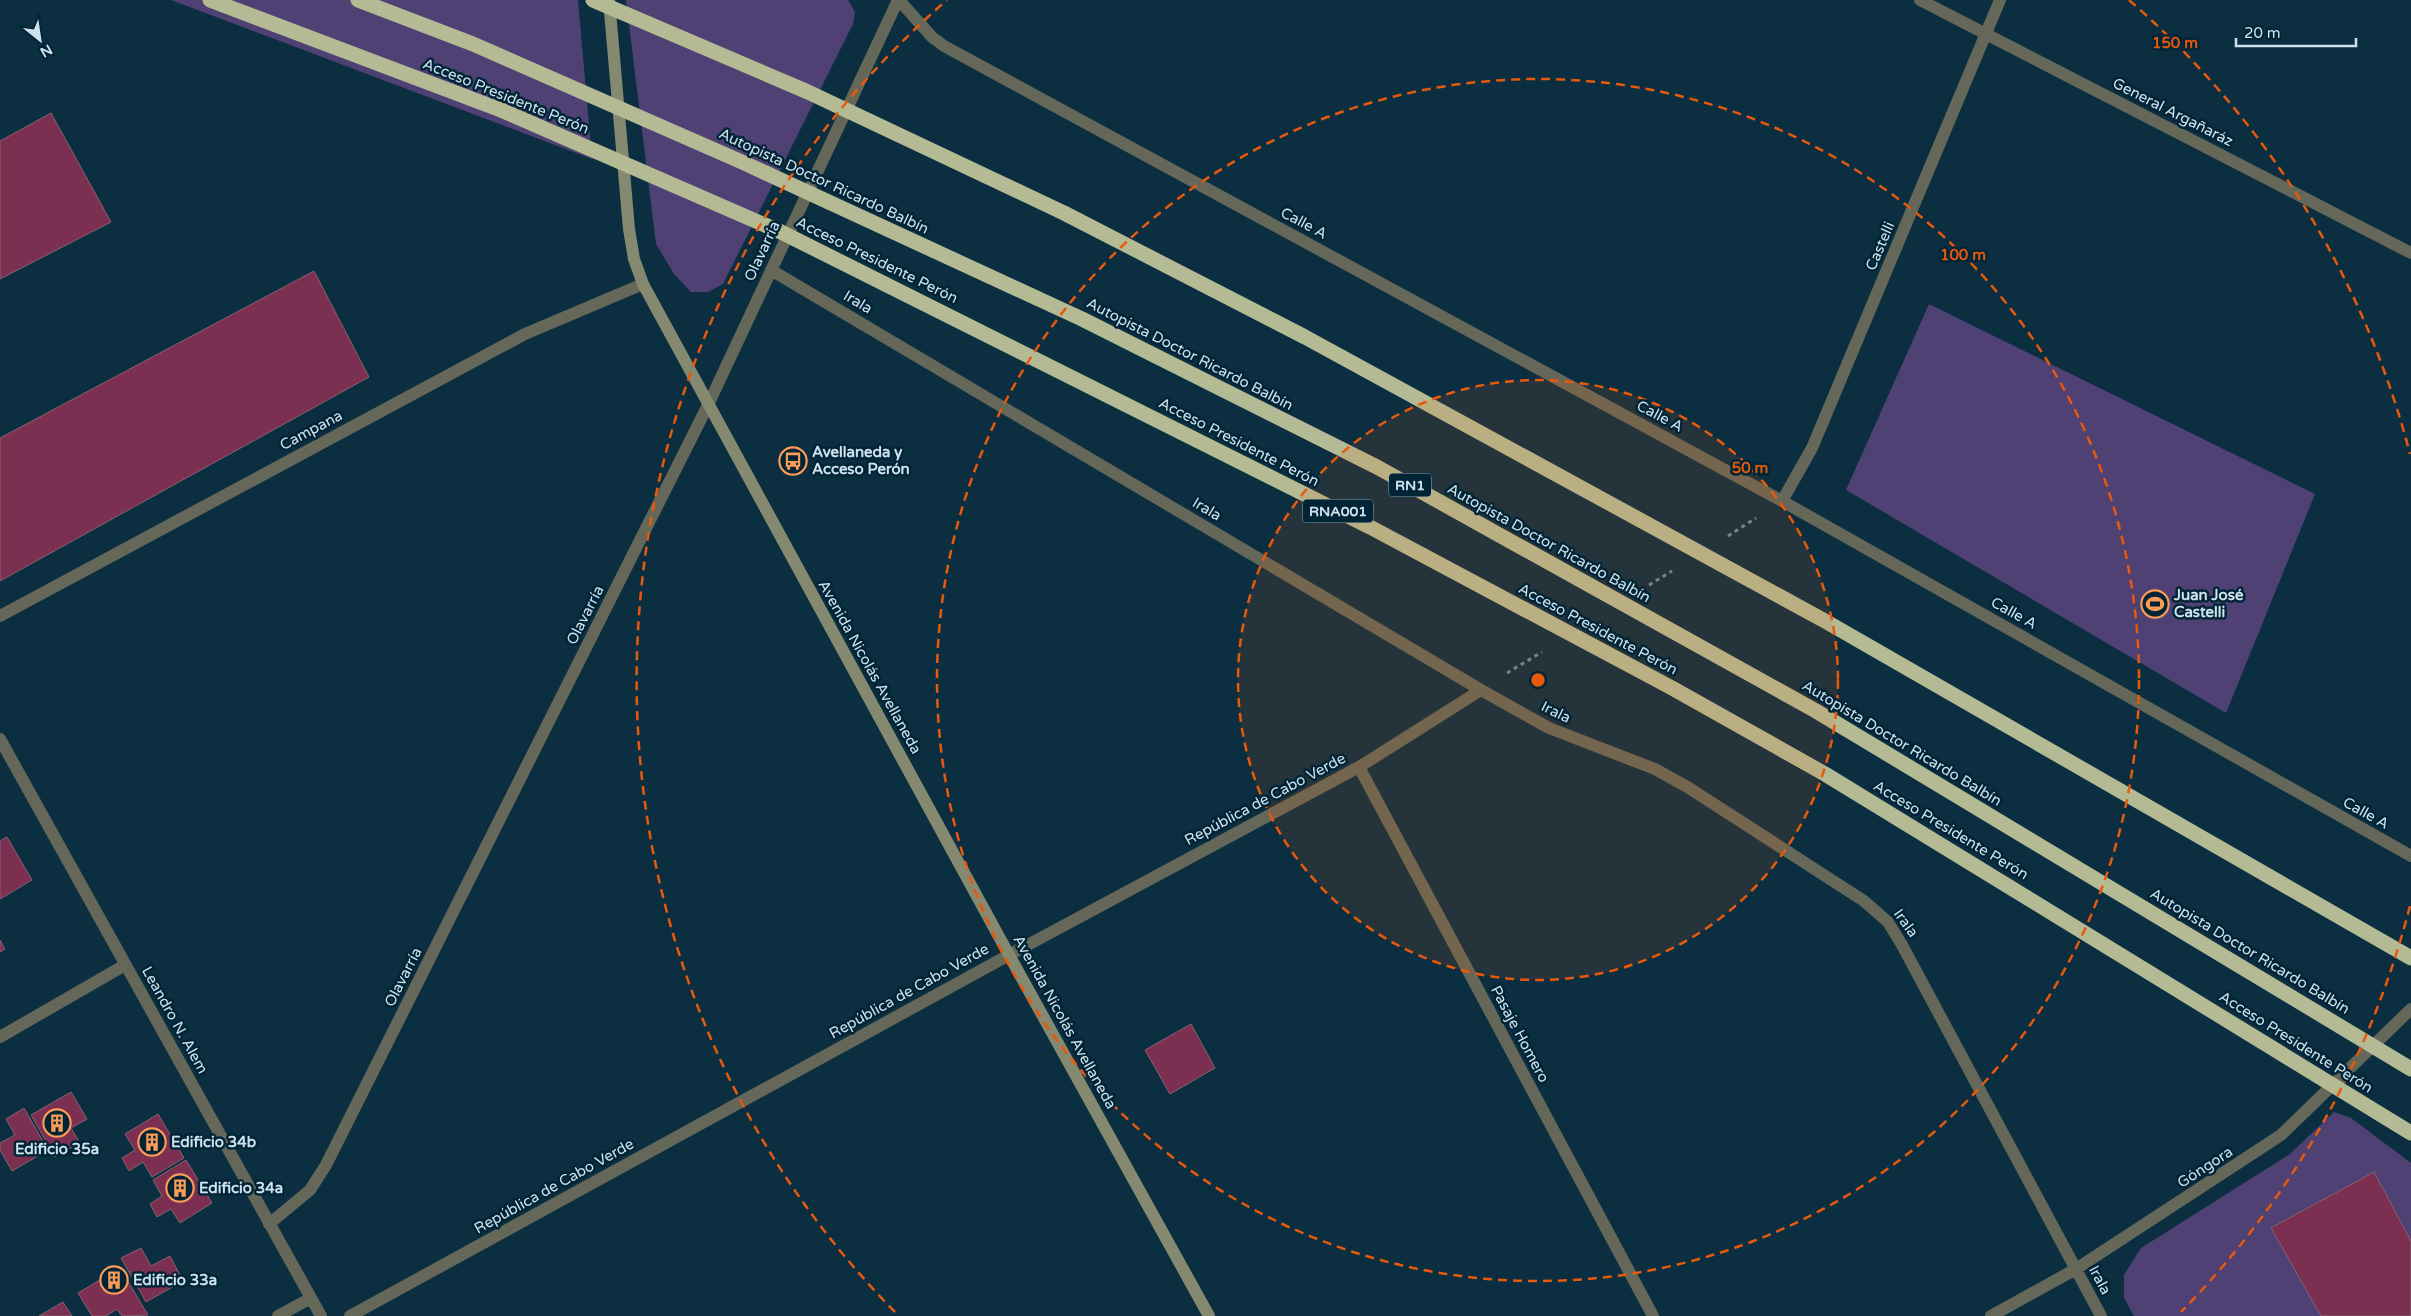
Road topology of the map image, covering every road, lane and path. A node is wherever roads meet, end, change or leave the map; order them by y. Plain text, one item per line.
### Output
1 (210, 0) edge
2 (358, 0) edge
3 (593, 0) edge
4 (609, 0) edge
5 (899, 0) edge
6 (1920, 0) edge
7 (2000, 0) edge
8 (1987, 35) junction
9 (2411, 253) edge
10 (771, 270) junction
11 (643, 284) junction
12 (708, 405) junction
13 (1782, 501) junction
14 (0, 616) edge
15 (1481, 690) junction
16 (0, 739) edge
17 (1359, 767) junction
18 (2411, 856) edge
19 (1009, 955) junction
20 (2411, 958) edge
21 (125, 965) junction
22 (2411, 1009) edge
23 (0, 1037) edge
24 (2411, 1069) edge
25 (2411, 1133) edge
26 (269, 1224) junction
27 (2076, 1269) junction
28 (311, 1298) junction
29 (278, 1316) edge
30 (322, 1316) edge
31 (350, 1316) edge
32 (1209, 1316) edge
33 (1653, 1316) edge
34 (1991, 1316) edge
35 (2101, 1316) edge

1 - 25 highway, Acceso Presidente Perón / RNA001, bridge
2 - 24 highway, Autopista Doctor Ricardo Balbín / RN1, bridge
3 - 20 highway, bridge
4 - 11 main road, Avenida Nicolás Avellaneda
5 - 10 street, Olavarría
5 - 13 street, Calle A
6 - 8 street, General Argañaráz
7 - 8 street, Castelli
8 - 9 street, General Argañaráz
8 - 13 street, Castelli
10 - 12 street, Olavarría
10 - 15 street, Irala
11 - 12 main road, Avenida Nicolás Avellaneda
11 - 14 street, Campana
12 - 19 main road, Avenida Nicolás Avellaneda
12 - 26 street, Olavarría
13 - 18 street, Calle A
15 - 17 street, República de Cabo Verde
15 - 27 street, Irala
16 - 21 street, Leandro N. Alem
17 - 19 street, República de Cabo Verde
17 - 33 street, Pasaje Homero
19 - 31 street, República de Cabo Verde
19 - 32 main road, Avenida Nicolás Avellaneda
21 - 23 street
21 - 26 street, Leandro N. Alem
22 - 27 street, Góngora
26 - 28 street, Leandro N. Alem
27 - 34 street, Góngora
27 - 35 street, Irala
28 - 29 street
28 - 30 street, Leandro N. Alem

